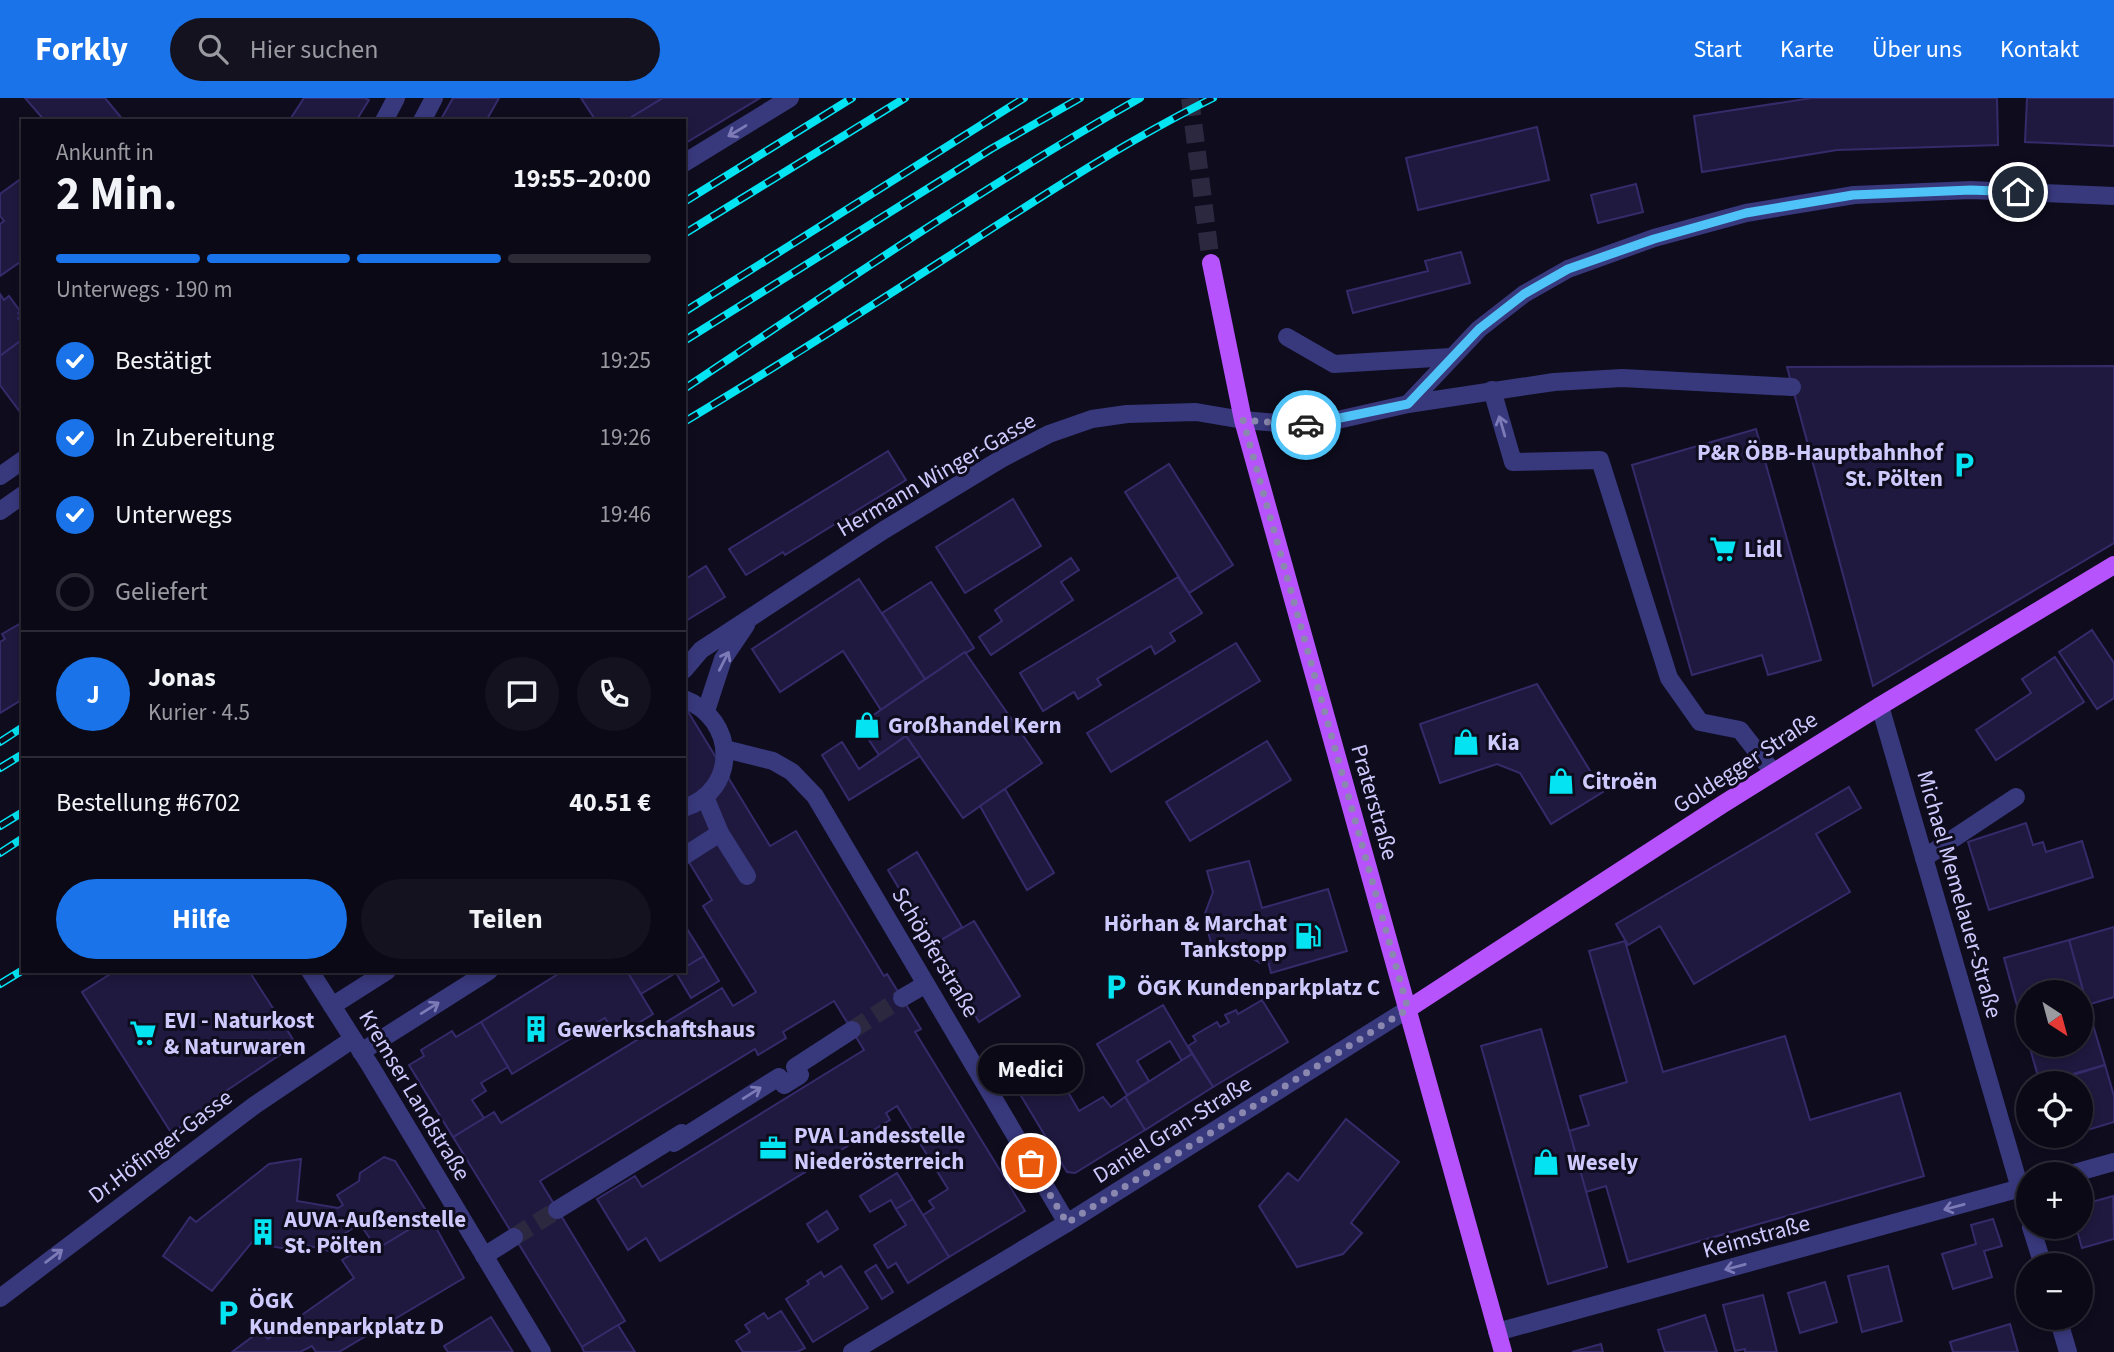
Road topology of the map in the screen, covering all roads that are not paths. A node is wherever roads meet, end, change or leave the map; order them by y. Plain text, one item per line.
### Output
1 (396, 98) edge
2 (434, 98) edge
3 (790, 98) edge
4 (385, 119) edge
5 (423, 119) edge
6 (686, 162) edge
7 (2114, 196) edge
8 (1211, 263) tunnel mouth
9 (1287, 337) dead end
10 (1451, 357) junction
11 (1793, 387) dead end
12 (1492, 390) junction
13 (1408, 404) junction
14 (1243, 420) junction
15 (21, 461) edge
16 (1, 473) edge
17 (21, 496) edge
18 (0, 511) edge
19 (2114, 565) edge
20 (752, 616) junction
21 (686, 668) edge
22 (686, 700) edge
23 (1880, 706) junction
24 (706, 711) junction
25 (725, 749) junction
26 (1773, 772) junction
27 (705, 797) junction
28 (2016, 797) dead end
29 (686, 807) edge
30 (720, 833) junction
31 (686, 855) edge
32 (1924, 858) junction
33 (747, 876) dead end
34 (311, 973) edge
35 (384, 973) edge
36 (485, 973) edge
37 (926, 984) junction
38 (902, 998) tunnel mouth
39 (332, 1006) junction
40 (1408, 1009) junction
41 (852, 1030) tunnel mouth
42 (357, 1045) junction
43 (727, 1104) dead end
44 (670, 1143) junction
45 (2016, 1162) edge
46 (2114, 1162) edge
47 (2093, 1168) edge
48 (2016, 1189) edge
49 (557, 1210) tunnel mouth
50 (1067, 1223) junction
51 (514, 1237) tunnel mouth
52 (484, 1256) junction
53 (0, 1298) edge
54 (2062, 1330) edge
55 (1497, 1332) junction
56 (542, 1352) edge
57 (852, 1352) edge
58 (1503, 1352) edge
59 (2068, 1352) edge

1 - 4 street
2 - 5 street
3 -> 6 street
7 - 10 street
8 - 14 main road, Praterstraße
9 - 10 street
10 - 13 street
11 - 12 street, Hermann Winger-Gasse
12 - 13 street, Hermann Winger-Gasse
26 -> 12 street
13 - 14 street, Hermann Winger-Gasse
14 - 20 street, Hermann Winger-Gasse
14 - 40 main road, Praterstraße
15 - 16 street
17 - 18 street
19 - 23 main road, Goldegger Straße
20 - 21 street, Hermann Winger-Gasse
24 -> 20 street, Hermann Winger-Gasse
22 - 24 street
23 - 26 main road, Goldegger Straße
23 - 32 street, Michael Memelauer-Straße
24 - 25 street
25 - 27 street
25 - 37 street, Schöpferstraße
26 - 40 main road, Goldegger Straße
27 - 29 street
27 - 30 street
28 - 32 street
30 - 31 street
30 - 33 street
32 - 45 street, Michael Memelauer-Straße
34 - 39 street, Kremser Landstraße
35 - 39 street
42 -> 36 street, Dr.Höfinger-Gasse
37 - 38 street
37 - 50 street, Schöpferstraße
39 - 42 street, Kremser Landstraße
40 - 50 street, Daniel Gran-Straße
40 - 55 main road, Praterstraße
44 -> 41 street
42 - 52 street, Kremser Landstraße
53 -> 42 street, Dr.Höfinger-Gasse
43 - 44 street
44 - 49 street
46 - 47 street
48 -> 55 street, Keimstraße
50 - 57 street, Daniel Gran-Straße
51 - 52 street
52 - 56 street, Kremser Landstraße
54 - 59 street
55 - 58 main road, Praterstraße

